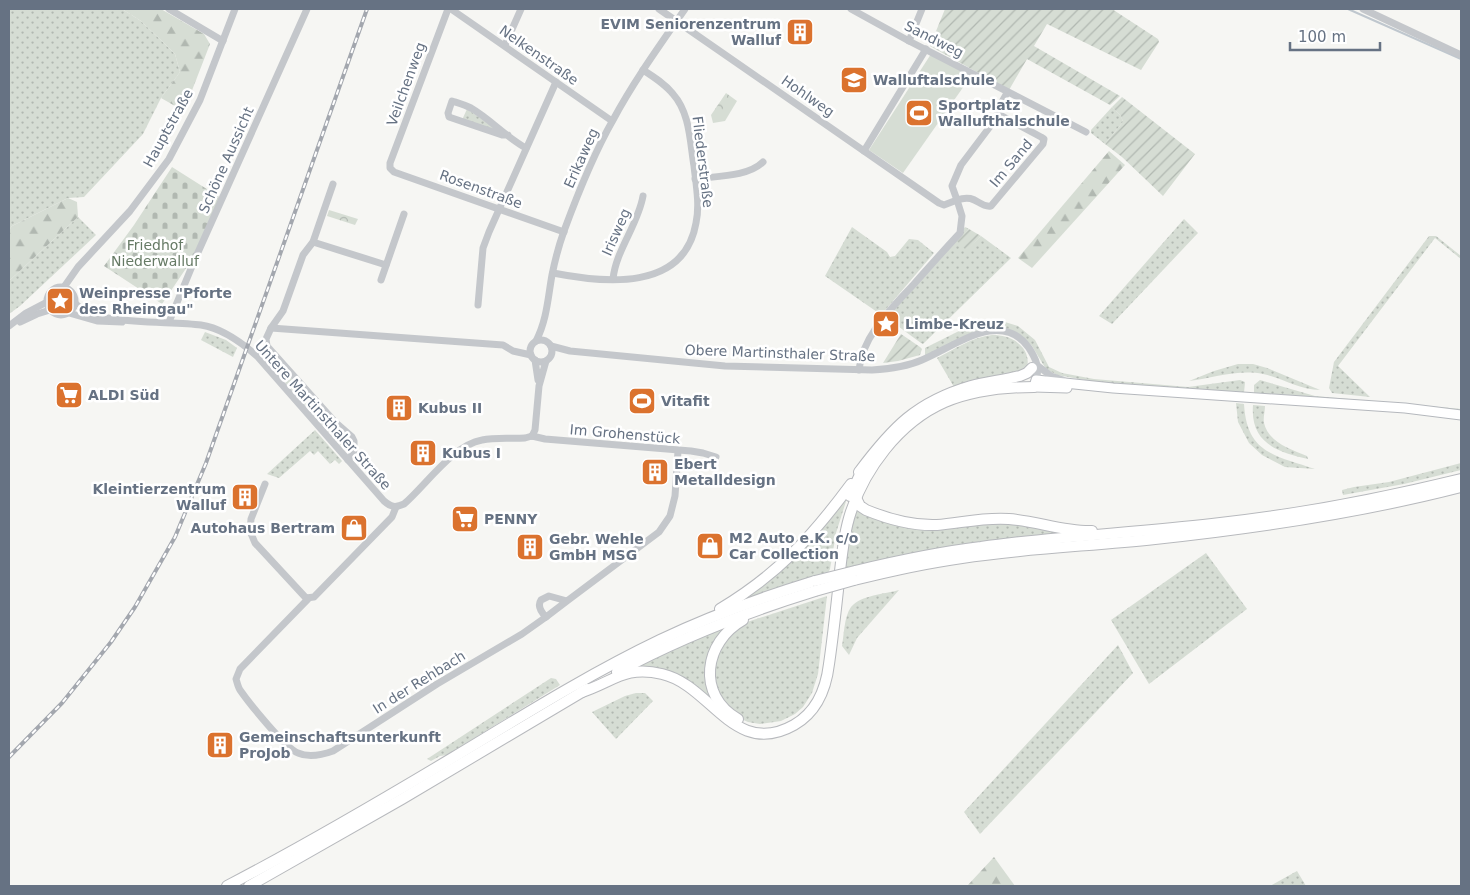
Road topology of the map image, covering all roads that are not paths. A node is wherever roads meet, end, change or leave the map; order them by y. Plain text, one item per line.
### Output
1 (168, 9) edge
2 (235, 9) edge
3 (307, 9) edge
4 (449, 9) edge
5 (521, 9) edge
6 (659, 9) edge
7 (685, 9) edge
8 (851, 9) edge
9 (922, 9) edge
10 (1363, 9) edge
11 (677, 20) junction
12 (909, 40) junction
13 (223, 42) junction
14 (505, 45) junction
15 (926, 49) junction
16 (1461, 55) edge
17 (643, 70) junction
18 (556, 82) junction
19 (1006, 93) dead end
20 (998, 116) junction
21 (612, 121) junction
22 (1086, 132) dead end
23 (508, 135) junction
24 (526, 148) junction
25 (864, 151) junction
26 (763, 162) dead end
27 (390, 168) joint
28 (695, 178) junction
29 (333, 184) dead end
30 (643, 196) dead end
31 (957, 200) junction
32 (499, 210) junction
33 (404, 214) dead end
34 (564, 232) junction
35 (313, 242) junction
36 (386, 265) junction
37 (78, 267) junction
38 (553, 273) junction
39 (613, 279) junction
40 (381, 280) dead end
41 (64, 287) junction
42 (72, 292) junction
43 (47, 302) junction
44 (75, 303) junction
45 (478, 305) dead end
46 (50, 310) junction
47 (69, 313) junction
48 (136, 321) junction
49 (168, 322) junction
50 (544, 322) junction
51 (9, 326) edge
52 (271, 328) junction
53 (536, 341) junction
54 (550, 344) junction
55 (570, 351) junction
56 (533, 357) junction
57 (549, 358) junction
58 (1035, 367) junction
59 (859, 370) junction
60 (987, 382) junction
61 (1034, 383) junction
62 (1070, 383) junction
63 (539, 386) junction
64 (1113, 388) junction
65 (1461, 416) edge
66 (532, 436) junction
67 (678, 451) junction
68 (716, 457) dead end
69 (348, 460) junction
70 (862, 468) junction
71 (1461, 478) edge
72 (264, 484) dead end
73 (1461, 487) edge
74 (856, 498) junction
75 (400, 505) junction
76 (1127, 532) junction
77 (855, 575) junction
78 (815, 586) junction
79 (308, 599) junction
80 (567, 601) junction
81 (772, 604) junction
82 (546, 617) junction
83 (691, 626) junction
84 (579, 688) junction
85 (560, 698) junction
86 (227, 886) edge
87 (249, 886) edge

1 - 13 street
2 - 13 street, Hauptstraße
3 - 49 street, Schöne Aussicht
4 - 14 street, Nelkenstraße
4 - 27 street, Veilchenweg
5 - 14 street
6 - 11 street, Hohlweg
7 - 11 street, Erikaweg
8 - 12 street, Sandweg
9 - 12 street
10 - 16 street
11 - 17 street, Erikaweg
11 - 25 street, Hohlweg
12 - 15 street, Sandweg
13 - 37 street, Hauptstraße
14 - 18 street, Nelkenstraße
15 - 22 street, Sandweg
15 - 25 street
17 - 21 street, Erikaweg
17 - 28 street, Fliederstraße
18 - 21 street, Nelkenstraße
18 - 24 street
19 - 20 street
20 - 31 street
20 - 31 street, Im Sand
21 - 34 street, Erikaweg
23 - 23 street
23 - 24 street
24 - 32 street
25 - 31 street, Hohlweg
26 - 28 street
27 - 32 street, Rosenstraße
28 - 39 street, Fliederstraße
29 - 35 street
30 - 39 street, Irisweg
31 - 59 street
32 - 34 street, Rosenstraße
32 - 45 street
33 - 36 street
34 - 38 street, Erikaweg
35 - 36 street
35 - 52 street
36 - 40 street
37 - 41 street, Hauptstraße
37 - 42 street, Hauptstraße
38 - 39 street, Fliederstraße
38 - 50 street, Erikaweg
41 - 42 street
41 - 43 street
42 - 44 street
43 - 46 street
43 - 51 street
44 - 47 street
44 - 48 street, Untere Martinsthaler Straße
46 - 47 street
46 - 51 street
47 - 48 street, Untere Martinsthaler Straße
48 - 49 street, Untere Martinsthaler Straße
49 - 69 street, Untere Martinsthaler Straße
50 - 53 street, Erikaweg
50 - 54 street, Erikaweg
52 - 56 street
52 - 69 street
53 - 54 street
53 - 56 street
54 - 55 street, Obere Martinsthaler Straße
54 - 57 street
55 - 57 street, Obere Martinsthaler Straße
55 - 59 street, Obere Martinsthaler Straße
56 - 57 street
56 - 63 street
57 - 63 street
58 - 59 street, Obere Martinsthaler Straße
58 - 60 highway
58 - 61 street, Obere Martinsthaler Straße
58 - 62 street
60 - 61 highway
60 - 70 highway
61 - 62 main road
61 - 64 main road
61 - 74 highway
62 - 64 main road
63 - 66 street
64 - 65 main road
66 - 67 street, Im Grohenstück
66 - 75 street, Im Grohenstück
67 - 68 street, Im Grohenstück
67 - 80 street, In der Rehbach
69 - 75 street, Untere Martinsthaler Straße
70 - 81 highway
70 - 83 highway
71 - 76 highway
72 - 79 street
73 - 77 highway
74 - 76 highway
74 - 84 highway
75 - 79 street, Im Grohenstück
76 - 77 highway
77 - 78 highway, bridge
78 - 81 highway
78 - 83 highway
79 - 82 street, In der Rehbach
80 - 82 street, In der Rehbach
80 - 82 street
81 - 84 highway
83 - 84 highway
84 - 85 highway
85 - 86 highway
85 - 87 highway

